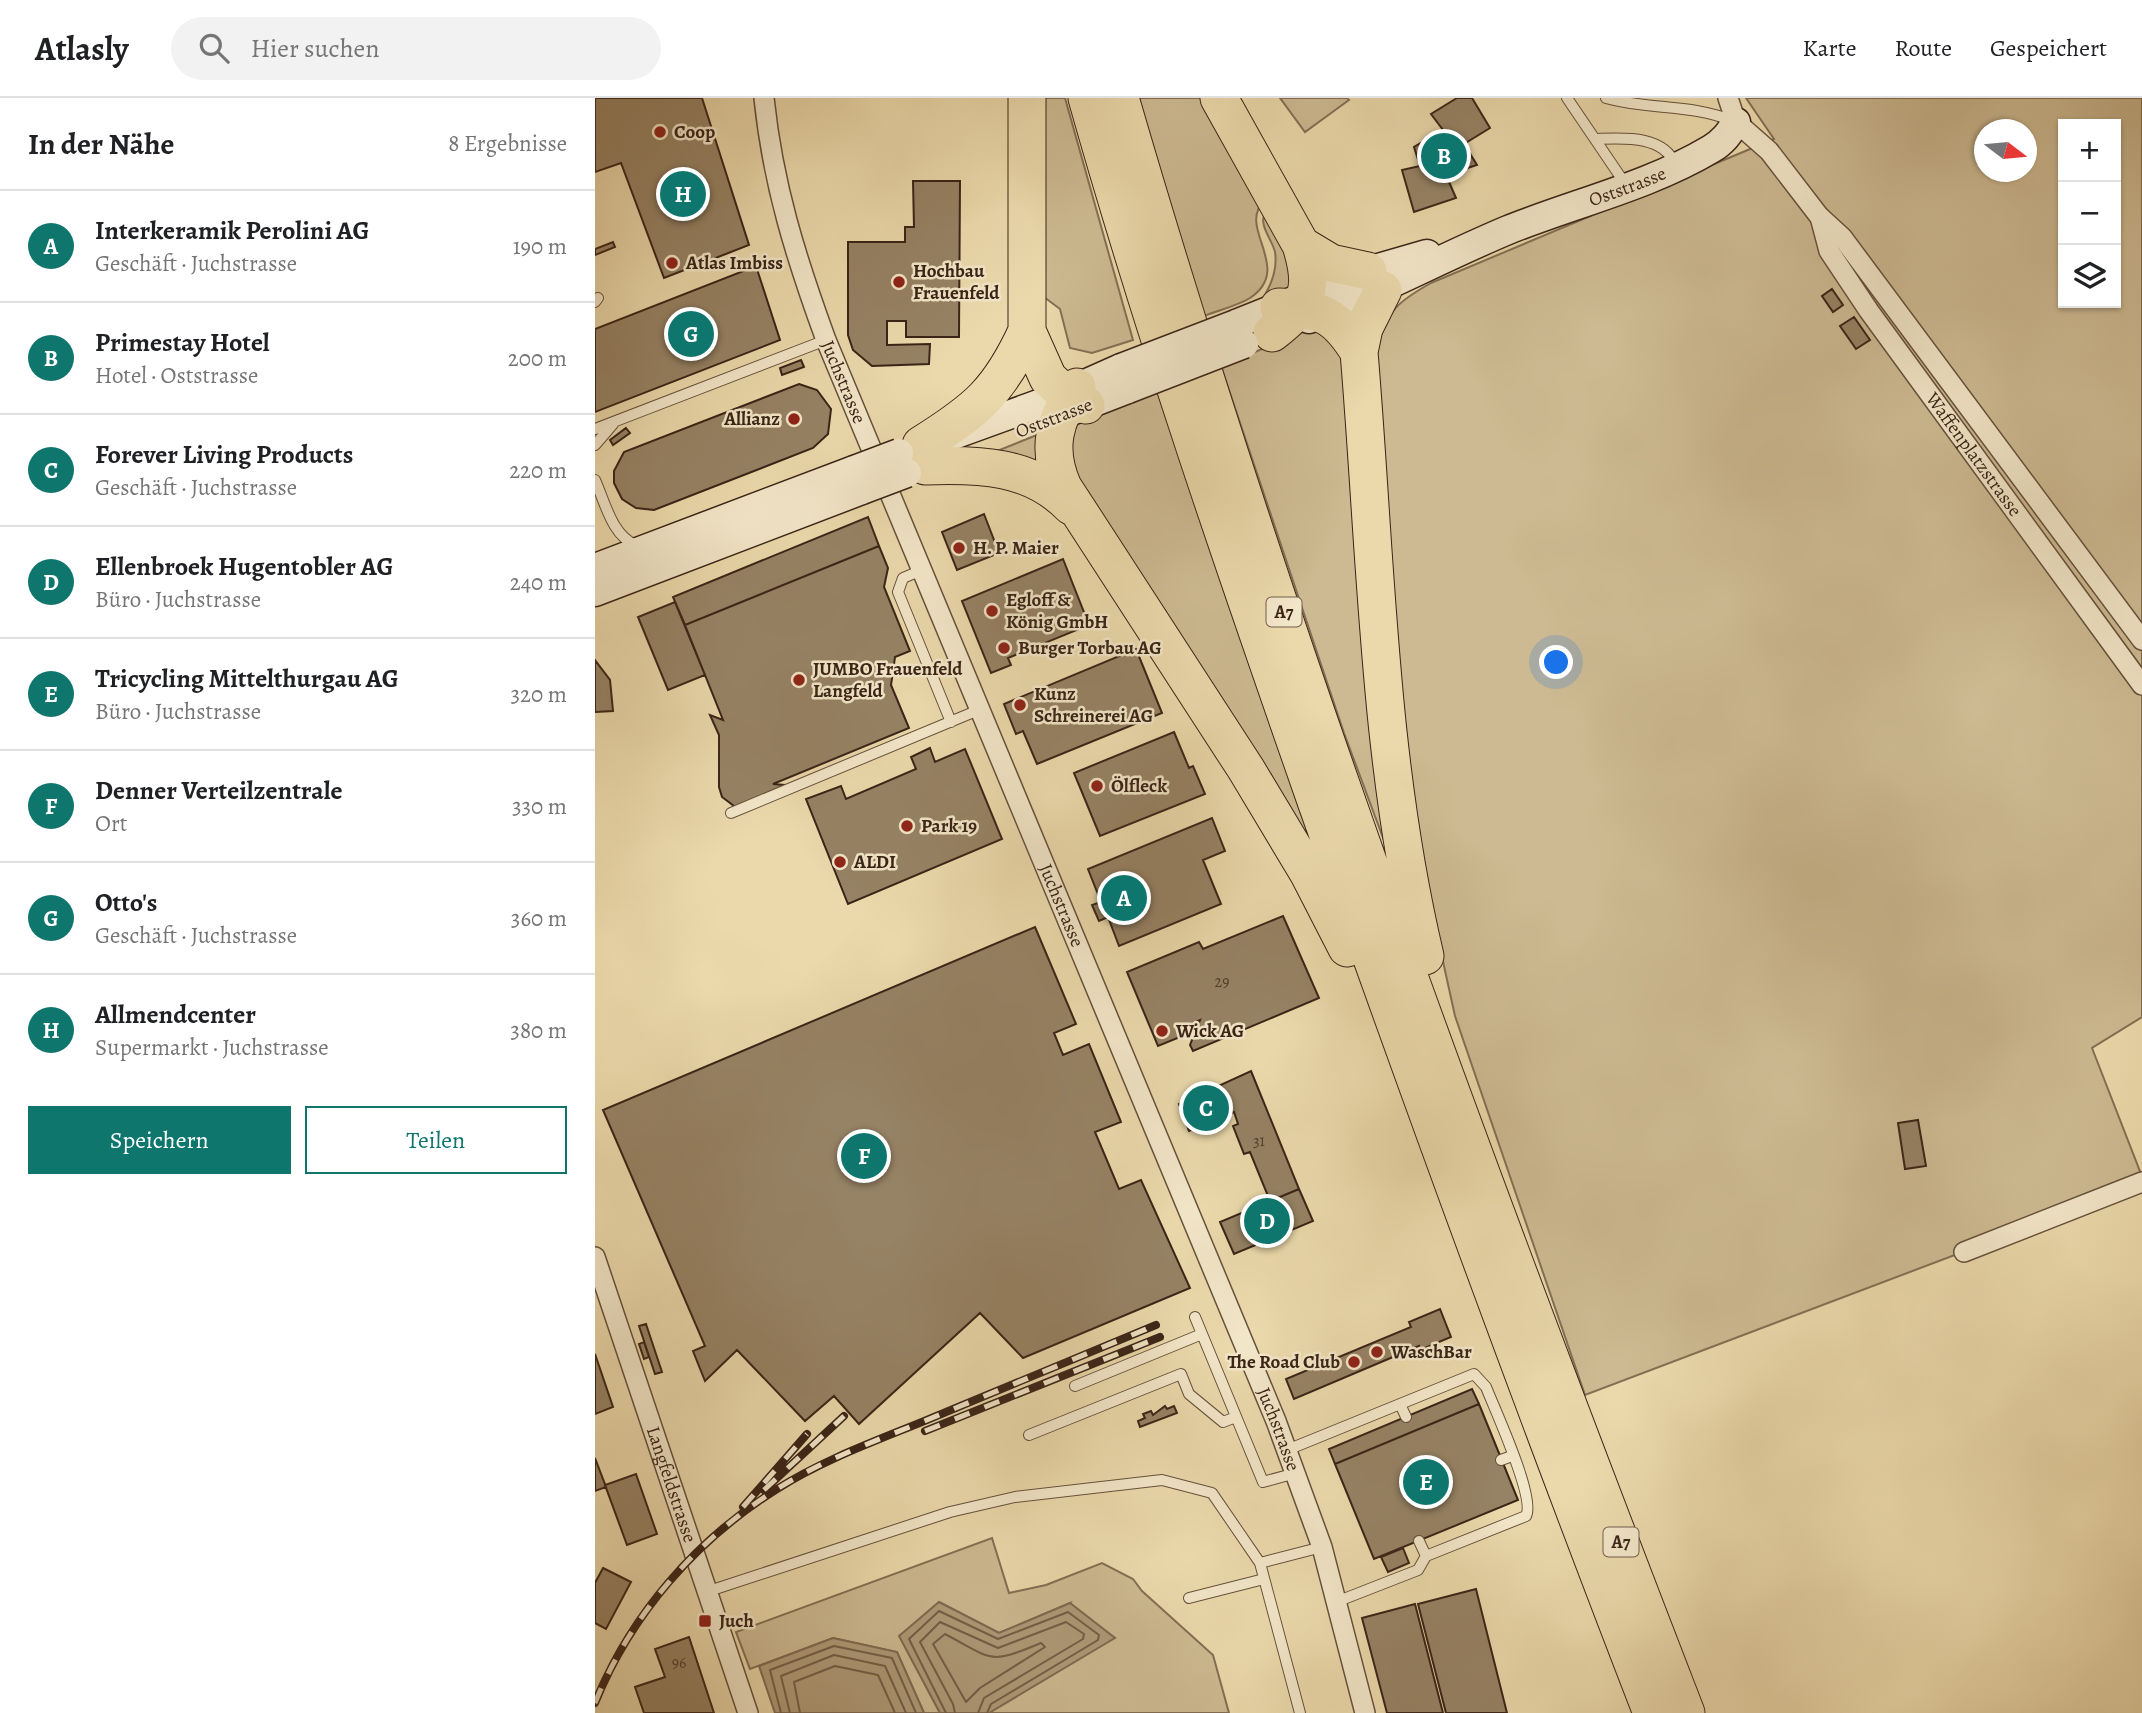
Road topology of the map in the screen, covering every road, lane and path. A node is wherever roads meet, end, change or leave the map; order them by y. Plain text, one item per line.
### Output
1 (764, 98) edge
2 (1027, 98) edge
3 (1087, 98) edge
4 (1119, 98) edge
5 (1219, 98) edge
6 (1567, 98) edge
7 (1607, 98) edge
8 (1732, 110) edge
9 (1597, 139) junction
10 (1677, 166) junction
11 (1626, 185) junction
12 (1819, 216) junction
13 (1301, 245) junction
14 (1375, 280) junction
15 (1280, 318) junction
16 (1027, 331) junction
17 (826, 340) junction
18 (1359, 352) junction
19 (1071, 400) junction
20 (616, 421) junction
21 (595, 429) edge
22 (595, 445) edge
23 (913, 459) junction
24 (595, 480) edge
25 (858, 480) junction
26 (1079, 514) junction
27 (647, 549) junction
28 (595, 568) edge
29 (922, 570) junction
30 (595, 592) edge
31 (2142, 640) edge
32 (2142, 685) edge
33 (981, 709) junction
34 (951, 722) junction
35 (731, 813) dead end
36 (1422, 1096) junction
37 (1464, 1120) junction
38 (2142, 1182) edge
39 (1964, 1252) dead end
40 (595, 1257) edge
41 (1195, 1317) dead end
42 (1202, 1334) junction
43 (1075, 1386) dead end
44 (1400, 1404) junction
45 (1236, 1417) junction
46 (1406, 1417) dead end
47 (1029, 1435) dead end
48 (1287, 1450) junction
49 (1512, 1456) junction
50 (1501, 1460) dead end
51 (1296, 1473) junction
52 (1419, 1541) dead end
53 (1322, 1547) junction
54 (1426, 1556) junction
55 (1260, 1563) junction
56 (1264, 1580) junction
57 (706, 1592) junction
58 (1189, 1598) dead end
59 (1336, 1602) junction
60 (748, 1713) edge
61 (1300, 1713) edge
62 (1365, 1713) edge
63 (1652, 1713) edge
64 (1686, 1713) edge

1 - 17 street, Juchstrasse
2 - 16 highway
3 - 36 highway, A7
4 - 37 highway, A7
5 - 13 highway
6 - 9 lane
7 - 8 lane
8 - 10 main road, Oststrasse
8 - 12 street, Waffenplatzstrasse
9 - 10 lane
9 - 11 lane
10 - 11 main road, Oststrasse
11 - 14 main road, Oststrasse
12 - 31 street, Waffenplatzstrasse
12 - 32 street, Waffenplatzstrasse
13 - 14 highway
13 - 15 highway
14 - 15 main road, Oststrasse
14 - 18 highway, A7
15 - 18 highway
15 - 19 main road, Oststrasse, bridge
16 - 19 highway
16 - 23 highway
17 - 20 lane
17 - 29 street, Juchstrasse
18 - 37 highway, A7
19 - 23 main road, Oststrasse
19 - 26 highway, A7
20 - 21 lane
20 - 22 lane
23 - 25 main road, Oststrasse, bridge
23 - 26 highway, A7
24 - 27 lane
25 - 27 main road, Oststrasse
25 - 30 main road, Oststrasse
26 - 36 highway, A7
27 - 28 main road, Oststrasse
29 - 33 street, Juchstrasse
29 - 34 lane
33 - 34 lane
33 - 48 street, Juchstrasse
34 - 35 lane
36 - 63 highway, A7
37 - 64 highway, A7
38 - 39 street
40 - 57 street, Langfeldstrasse
41 - 42 lane
42 - 43 lane
42 - 45 lane
44 - 46 lane
44 - 48 lane
44 - 49 lane
45 - 47 lane
45 - 51 lane
48 - 51 street, Juchstrasse
49 - 50 lane
49 - 54 lane
51 - 53 street, Juchstrasse
52 - 54 lane
53 - 55 lane
53 - 59 street, Juchstrasse
54 - 59 lane
55 - 56 lane
55 - 57 lane
56 - 58 lane
56 - 61 lane
57 - 60 street, Langfeldstrasse
59 - 62 street, Juchstrasse

